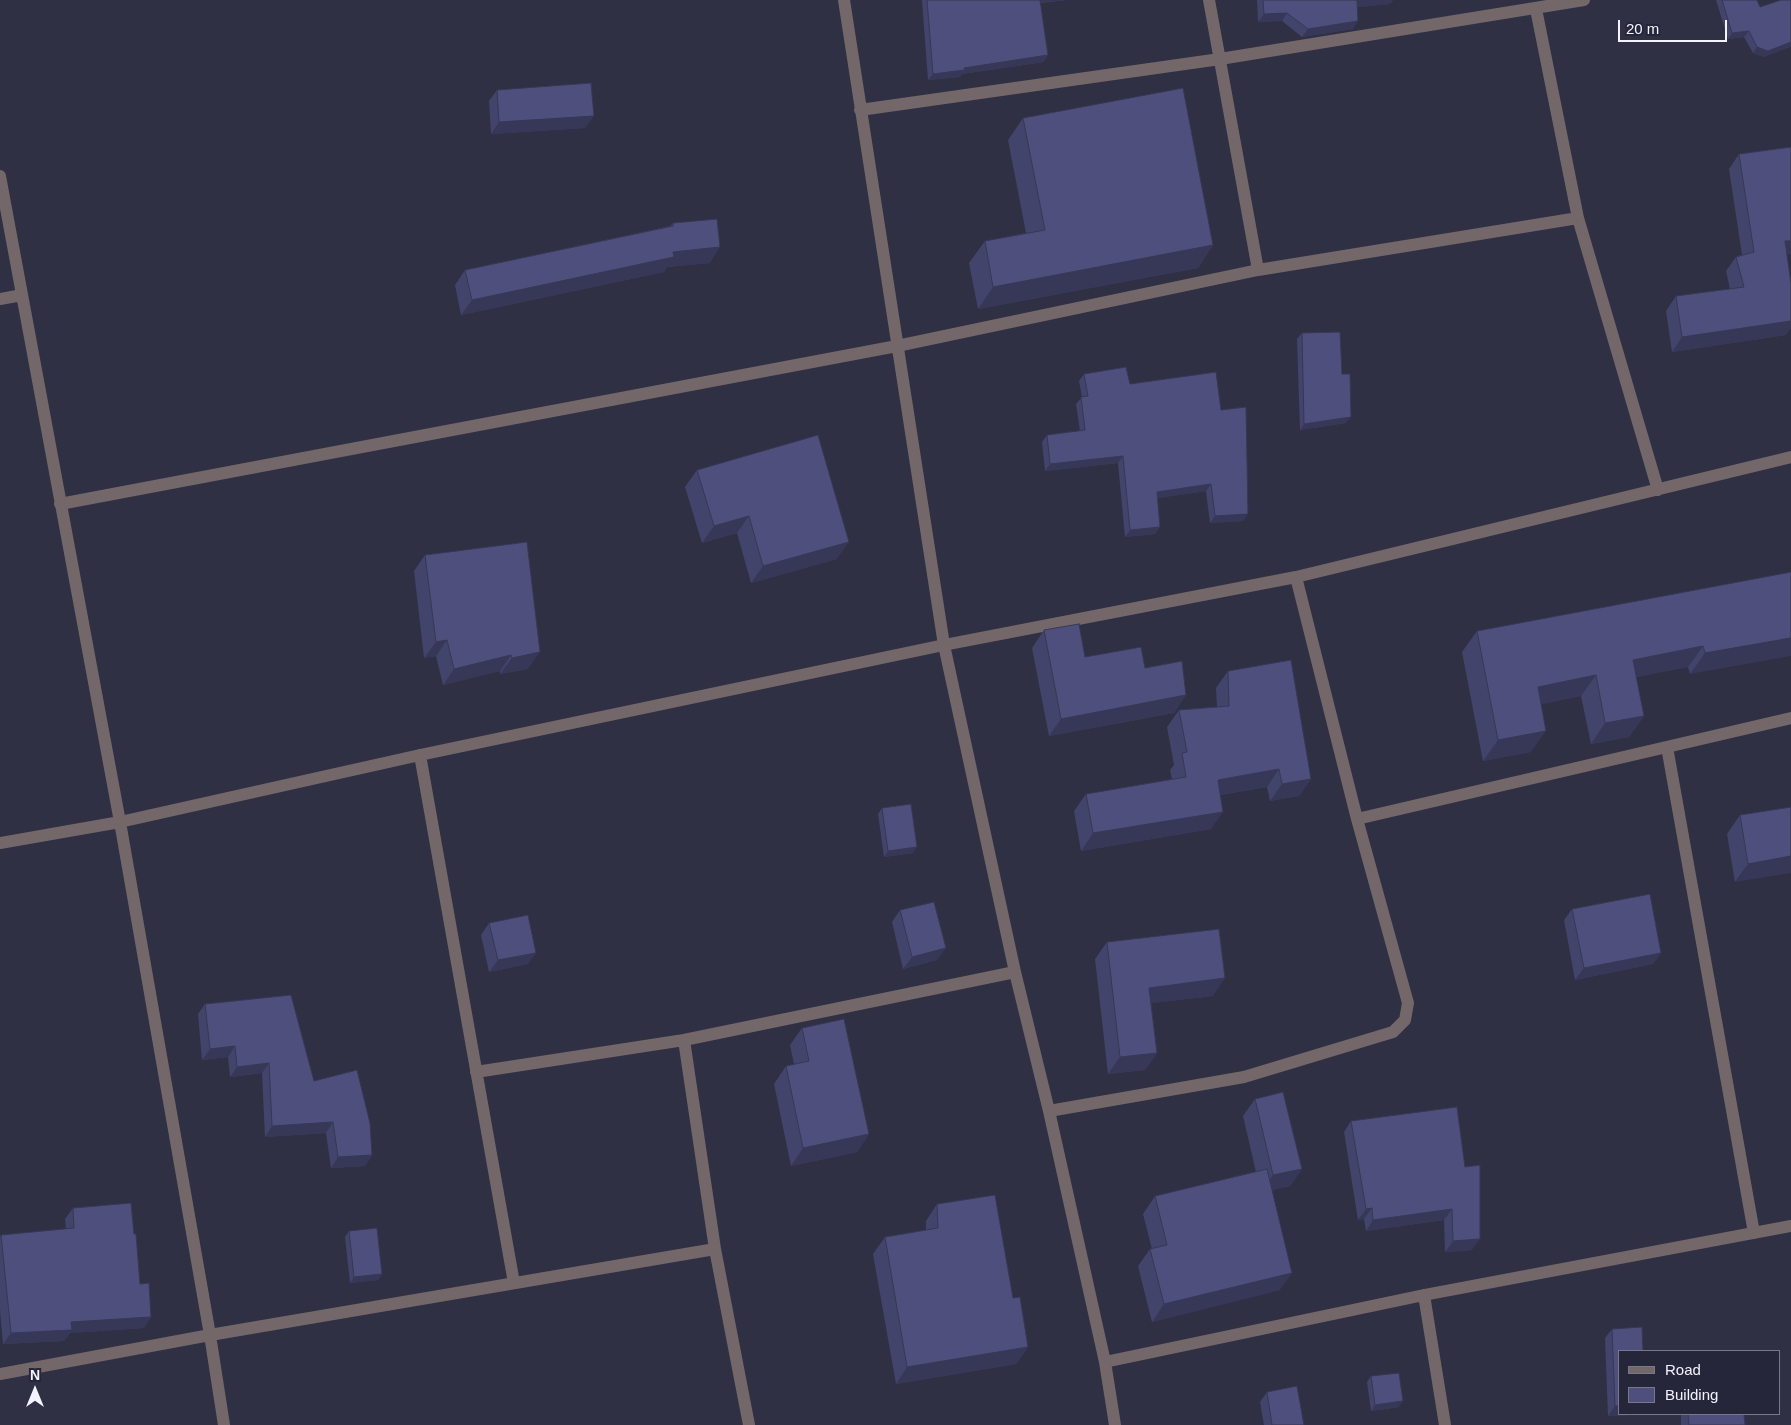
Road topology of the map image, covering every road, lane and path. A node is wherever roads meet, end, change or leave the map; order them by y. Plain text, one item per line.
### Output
1 (844, 0) edge
2 (1209, 0) edge
3 (1584, 0) edge
4 (1536, 9) junction
5 (1220, 59) junction
6 (860, 110) junction
7 (0, 176) edge
8 (1578, 218) junction
9 (1258, 270) junction
10 (22, 295) junction
11 (0, 299) edge
12 (897, 346) junction
13 (1791, 457) edge
14 (1658, 490) junction
15 (60, 504) junction
16 (1296, 577) junction
17 (944, 645) junction
18 (1791, 718) edge
19 (1667, 747) junction
20 (420, 755) junction
21 (1357, 819) junction
22 (120, 822) junction
23 (0, 843) edge
24 (1015, 972) junction
25 (684, 1040) junction
26 (476, 1072) junction
27 (1049, 1111) junction
28 (1791, 1226) edge
29 (1754, 1233) junction
30 (715, 1249) junction
31 (514, 1283) junction
32 (1424, 1295) junction
33 (210, 1335) junction
34 (1105, 1362) junction
35 (0, 1374) edge
36 (224, 1425) edge
37 (749, 1425) edge
38 (1115, 1425) edge
39 (1445, 1425) edge

1 - 6 street
2 - 5 street
3 - 4 street
4 - 5 street
4 - 8 street
5 - 6 street
5 - 9 street
6 - 12 street
7 - 10 street
8 - 9 street
8 - 14 street
9 - 12 street
10 - 11 street
10 - 15 street
12 - 15 street
12 - 17 street
13 - 14 street
14 - 16 street
15 - 22 street
16 - 17 street
16 - 21 street
17 - 20 street
17 - 24 street
18 - 19 street
19 - 21 street
19 - 29 street
20 - 22 street
20 - 26 street
21 - 27 street
22 - 23 street
22 - 33 street
24 - 25 street
24 - 27 street
25 - 26 street
25 - 30 street
26 - 31 street
27 - 34 street
28 - 29 street
29 - 32 street
30 - 31 street
30 - 37 street
31 - 33 street
32 - 34 street
32 - 39 street
33 - 35 street
33 - 36 street
34 - 38 street

